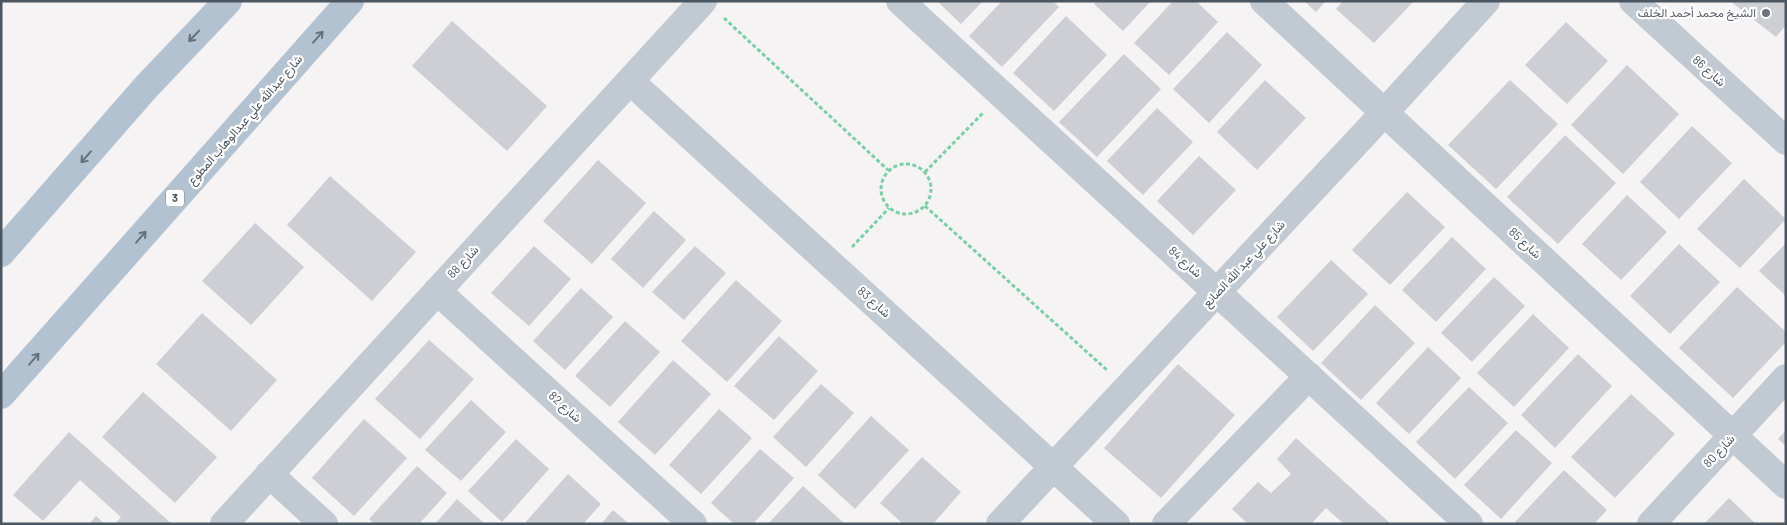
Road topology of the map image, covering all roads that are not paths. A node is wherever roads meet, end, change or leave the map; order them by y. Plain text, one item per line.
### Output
1 (228, 1) edge
2 (350, 1) edge
3 (900, 1) edge
4 (1264, 1) edge
5 (1486, 1) edge
6 (1633, 1) edge
7 (712, 8) edge
8 (630, 81) junction
9 (1384, 113) junction
10 (1786, 141) edge
11 (1, 253) edge
12 (437, 291) junction
13 (1218, 292) junction
14 (1309, 376) junction
15 (1786, 378) edge
16 (1, 395) edge
17 (1733, 436) junction
18 (1054, 466) junction
19 (268, 474) junction
20 (1786, 485) edge
21 (224, 524) edge
22 (324, 524) edge
23 (693, 524) edge
24 (1000, 524) edge
25 (1116, 524) edge
26 (1166, 524) edge
27 (1469, 524) edge
28 (1651, 524) edge

1 -> 11 main road
16 -> 2 main road, شارع عبدالله علي عبدالوهاب المطوع / 3
3 - 13 street, شارع 84
4 - 9 street, شارع 85
5 - 9 street, شارع علي عبد الله الصانع
6 - 10 street, شارع 86
7 - 8 street, شارع 88
8 - 12 street, شارع 88
8 - 18 street, شارع 83
9 - 13 street, شارع علي عبد الله الصانع
9 - 17 street, شارع 85
12 - 19 street, شارع 88
12 - 23 street, شارع 82
13 - 14 street, شارع 84
13 - 18 street, شارع علي عبد الله الصانع
14 - 26 street
14 - 27 street, شارع 84
15 - 17 street, شارع 80
17 - 20 street, شارع 85
17 - 28 street, شارع 80
18 - 24 street, شارع علي عبد الله الصانع
18 - 25 street, شارع 83
19 - 21 street, شارع 88
19 - 22 street

